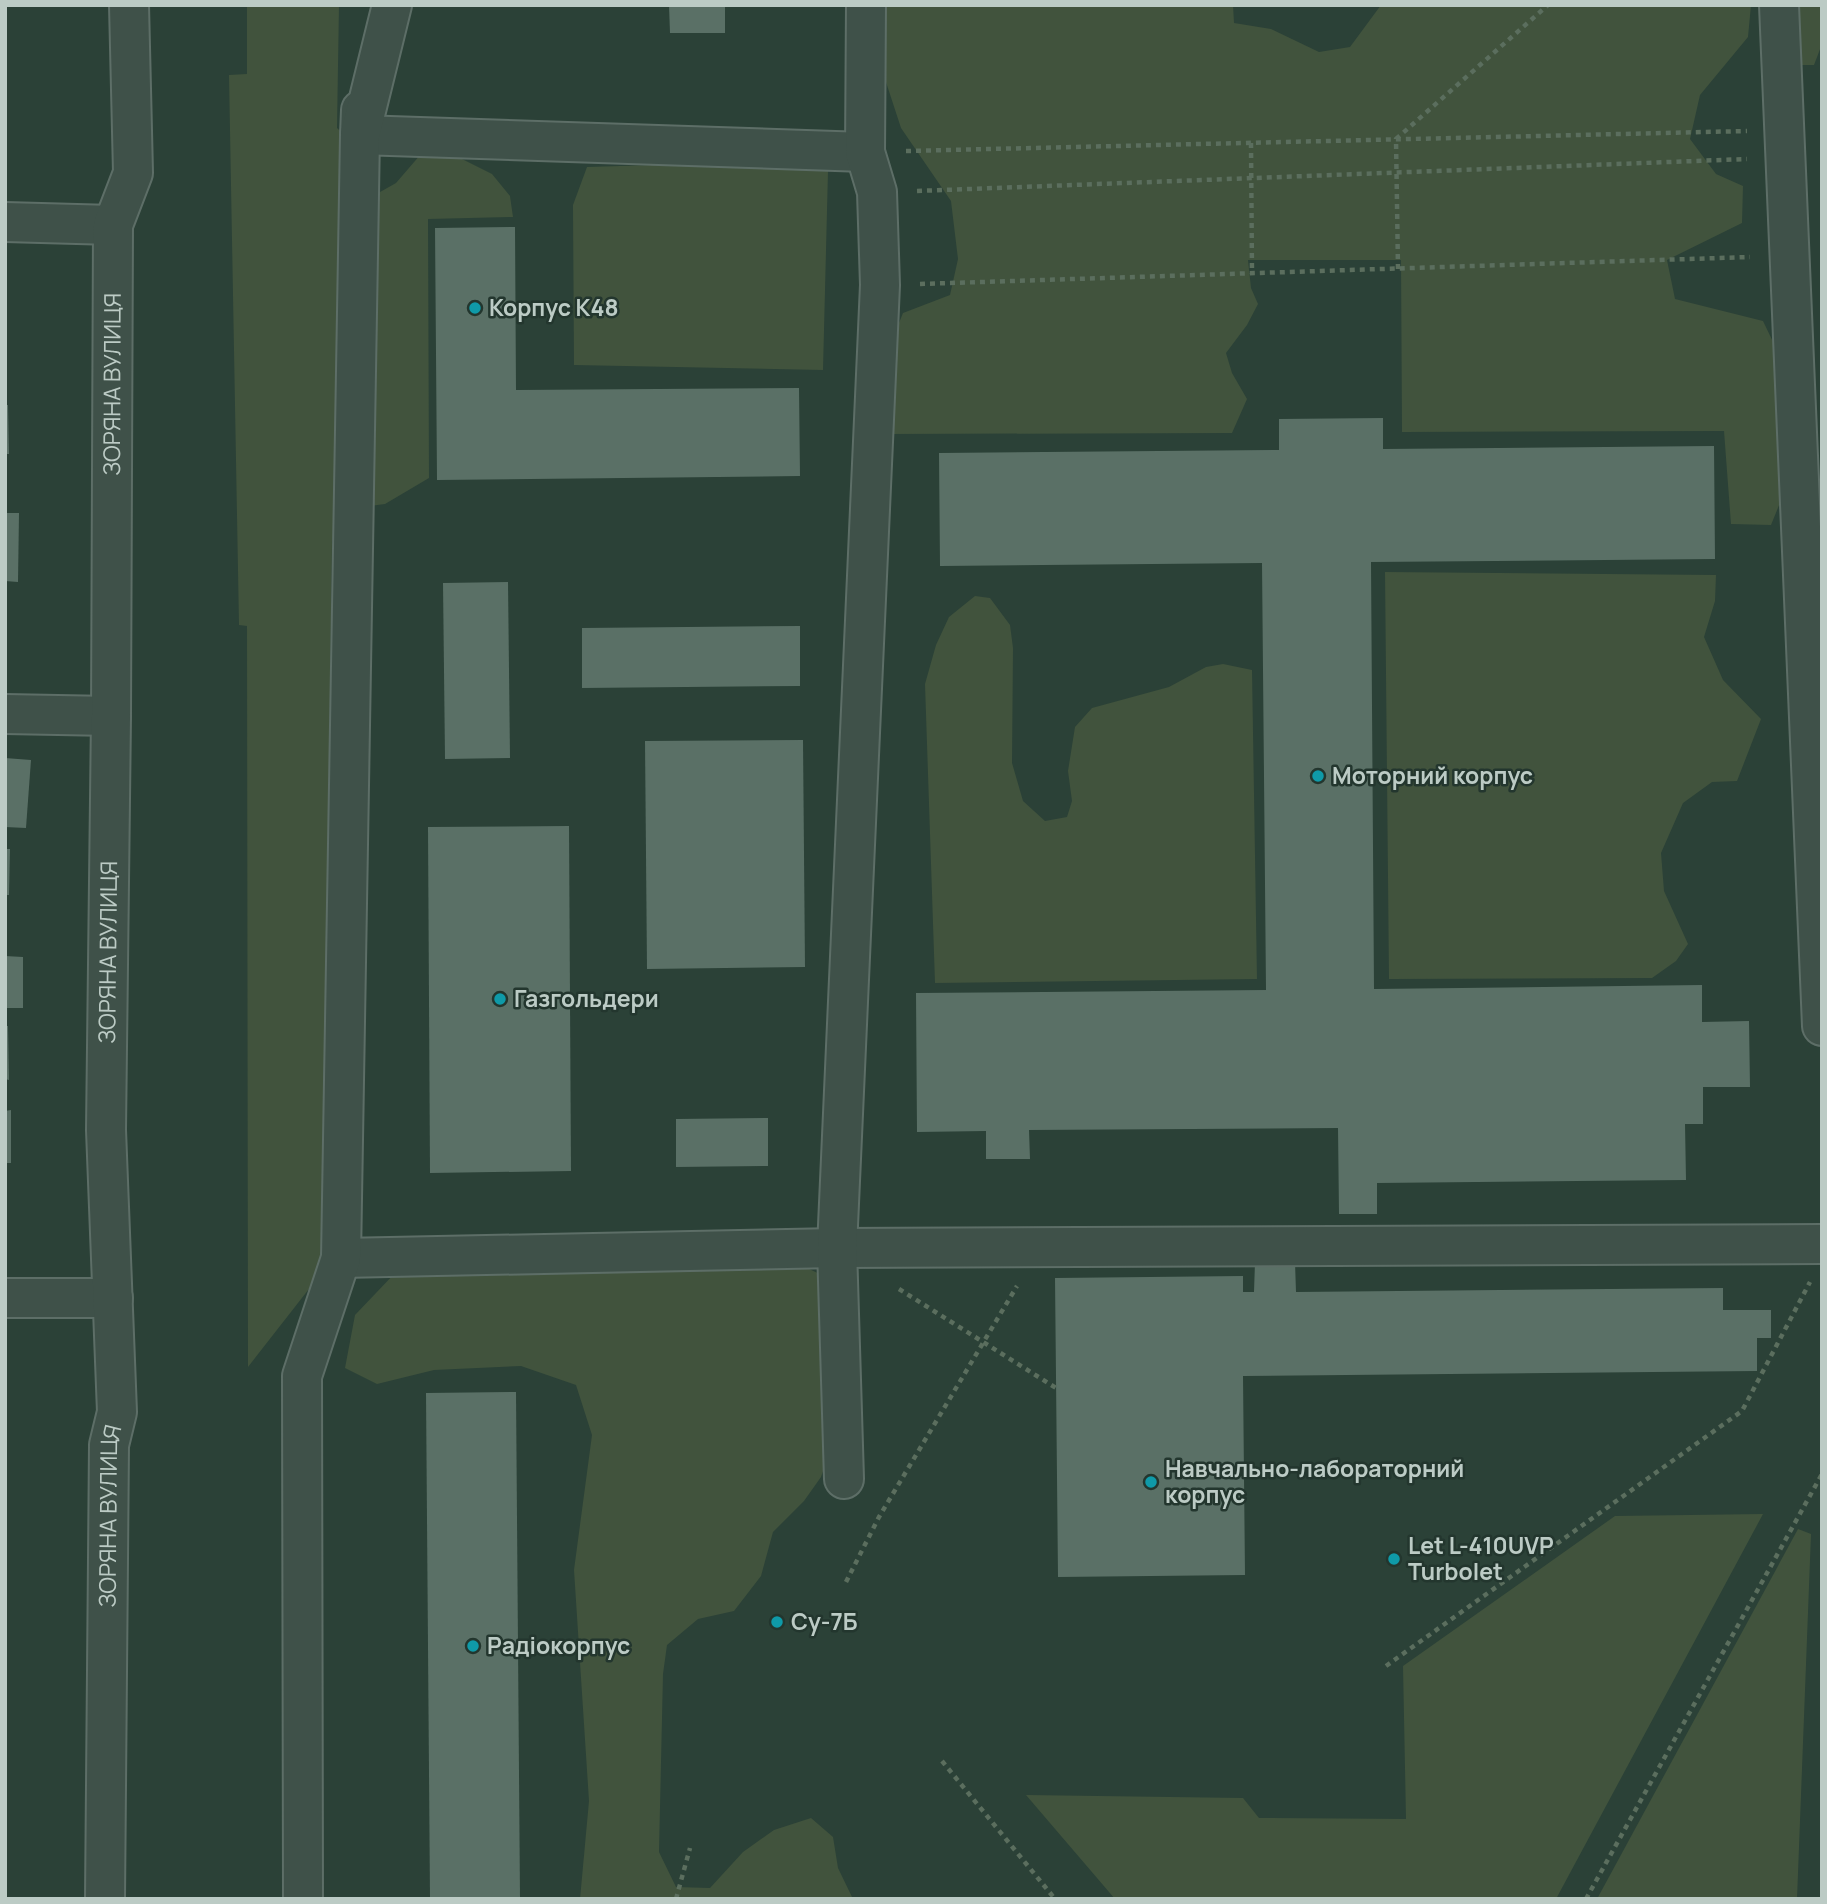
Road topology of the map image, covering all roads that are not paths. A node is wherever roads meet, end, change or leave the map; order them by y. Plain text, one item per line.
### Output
1 (129, 5) edge
2 (365, 5) edge
3 (392, 5) edge
4 (866, 5) edge
5 (1779, 5) edge
6 (360, 135) junction
7 (864, 152) junction
8 (5, 222) edge
9 (113, 225) junction
10 (1810, 449) edge
11 (5, 714) edge
12 (111, 716) junction
13 (1817, 791) edge
14 (1822, 1026) edge
15 (837, 1248) junction
16 (341, 1258) junction
17 (1819, 1258) edge
18 (5, 1298) edge
19 (113, 1298) junction
20 (844, 1479) dead end
21 (105, 1899) edge
22 (303, 1899) edge

1 - 9 street, ЗОРЯНА ВУЛИЦЯ
2 - 6 street
3 - 6 street
4 - 7 street
5 - 10 street
6 - 7 street
6 - 16 street
7 - 15 street
8 - 9 street
9 - 12 street, ЗОРЯНА ВУЛИЦЯ
10 - 13 street
11 - 12 street
12 - 19 street, ЗОРЯНА ВУЛИЦЯ
13 - 14 street
15 - 16 street
15 - 17 street
15 - 20 street
16 - 22 street
18 - 19 street
19 - 21 street, ЗОРЯНА ВУЛИЦЯ

